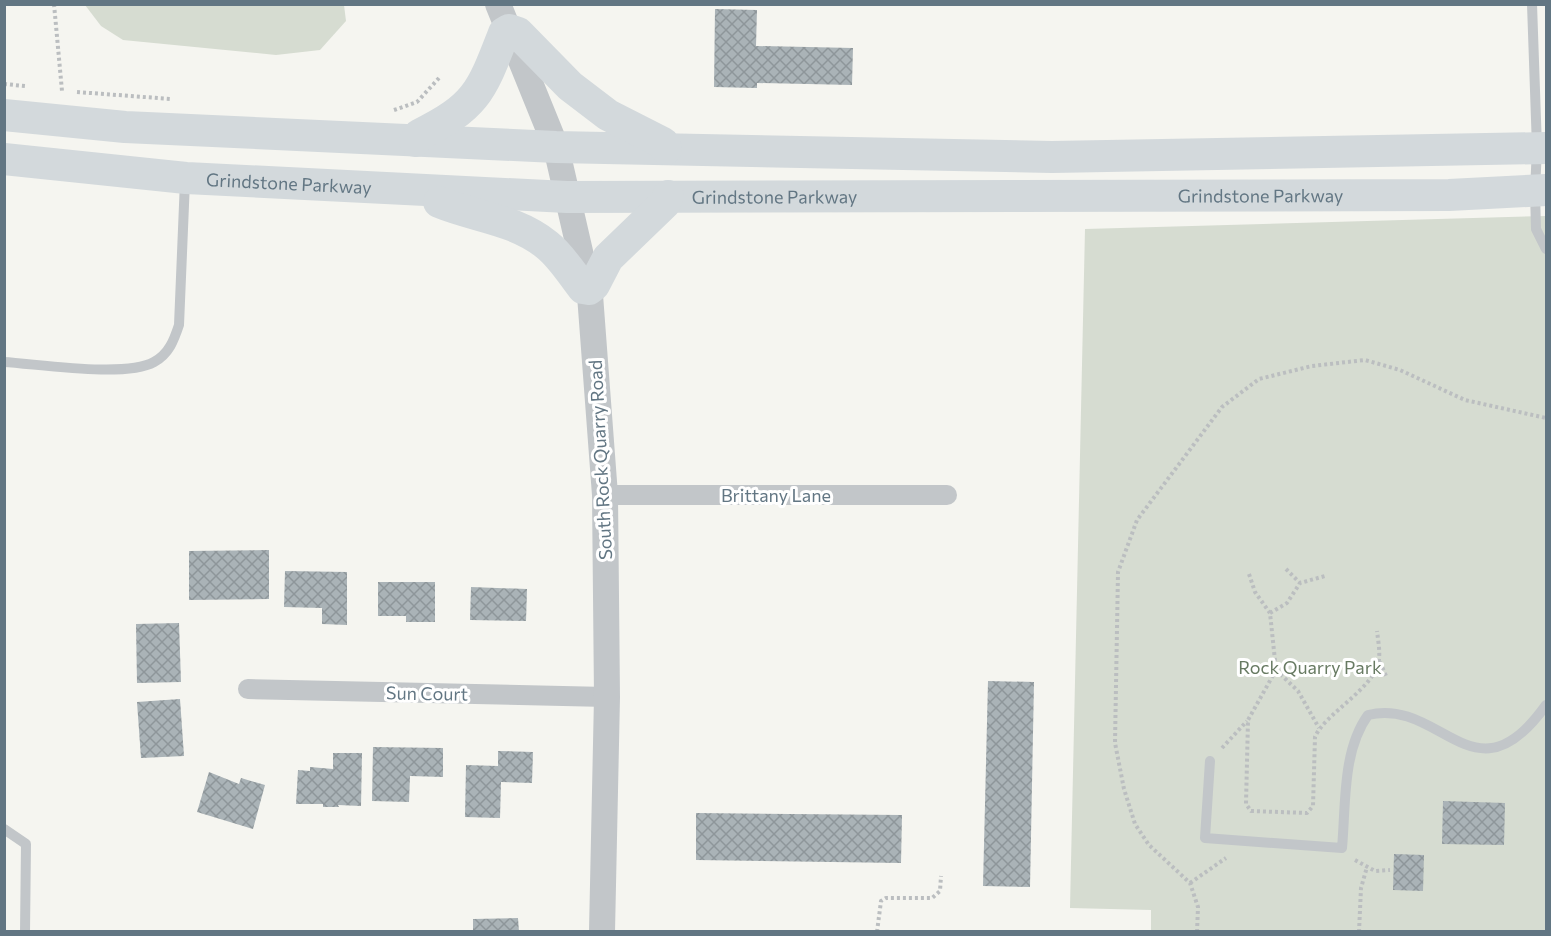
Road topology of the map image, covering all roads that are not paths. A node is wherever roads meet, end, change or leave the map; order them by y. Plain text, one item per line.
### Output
1 (1532, 4) edge
2 (503, 17) edge
3 (4, 115) edge
4 (416, 141) junction
5 (556, 147) junction
6 (1542, 148) edge
7 (666, 149) junction
8 (4, 159) edge
9 (186, 178) junction
10 (420, 189) junction
11 (1540, 190) edge
12 (668, 196) junction
13 (567, 197) junction
14 (1546, 249) edge
15 (589, 289) junction
16 (4, 362) edge
17 (605, 495) junction
18 (947, 495) dead end
19 (248, 689) dead end
20 (607, 697) junction
21 (1546, 705) edge
22 (1210, 761) road end
23 (4, 829) edge
24 (25, 932) edge
25 (602, 932) edge

1 - 6 lane
2 - 4 main road
2 - 5 street, South Rock Quarry Road
2 - 7 main road
3 - 4 main road
4 - 5 main road
5 - 7 main road
5 - 13 street, South Rock Quarry Road
6 - 7 main road
6 - 11 lane
8 - 9 main road, Grindstone Parkway
9 - 10 main road, Grindstone Parkway
9 - 16 lane
10 - 13 main road, Grindstone Parkway
10 - 15 main road
11 - 12 main road, Grindstone Parkway
11 - 14 lane
12 - 13 main road, Grindstone Parkway
12 - 15 main road
13 - 15 street, South Rock Quarry Road
15 - 17 street, South Rock Quarry Road
17 - 18 street, Brittany Lane
17 - 20 street, South Rock Quarry Road
19 - 20 street, Sun Court
20 - 25 street, South Rock Quarry Road
21 - 22 lane
23 - 24 lane

